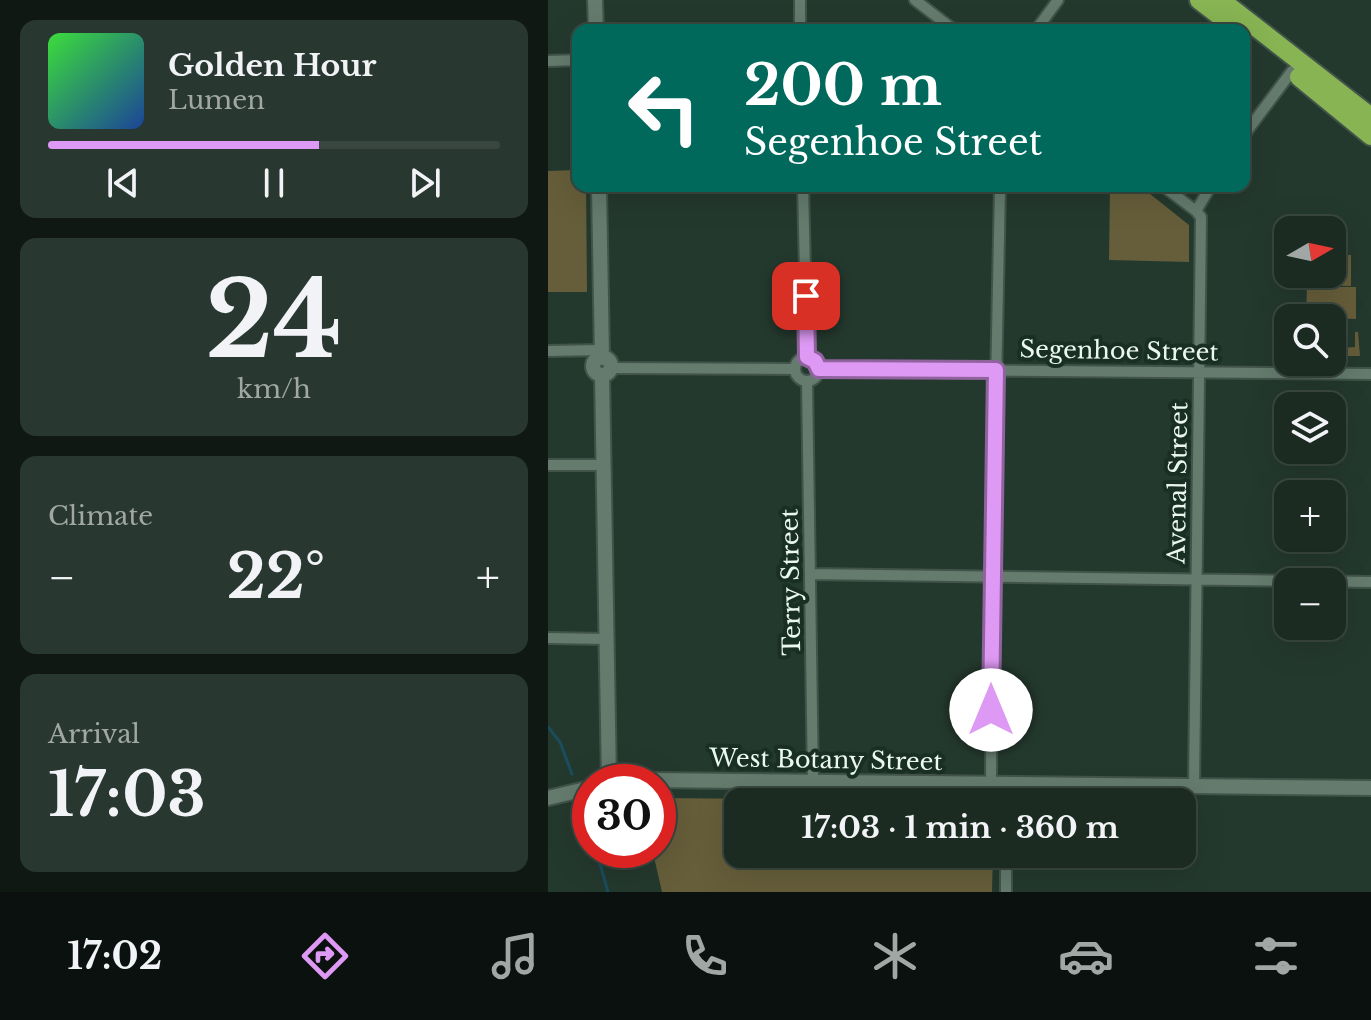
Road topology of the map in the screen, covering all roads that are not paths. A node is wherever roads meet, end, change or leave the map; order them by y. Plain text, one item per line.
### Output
1 (595, 0) edge
2 (800, 0) edge
3 (915, 0) edge
4 (1058, 0) edge
5 (1199, 0) edge
6 (1221, 0) edge
7 (596, 24) edge
8 (800, 24) edge
9 (946, 24) edge
10 (1040, 24) edge
11 (1230, 24) edge
12 (1250, 39) edge
13 (572, 60) edge
14 (548, 61) edge
15 (1292, 71) junction
16 (1371, 117) edge
17 (1250, 127) edge
18 (1371, 136) edge
19 (599, 192) edge
20 (803, 192) edge
21 (1000, 192) edge
22 (1171, 192) edge
23 (1207, 192) edge
24 (1196, 211) junction
25 (548, 351) edge
26 (807, 357) junction
27 (604, 363) junction
28 (795, 369) junction
29 (819, 369) junction
30 (996, 370) junction
31 (1199, 371) junction
32 (1371, 374) edge
33 (807, 381) junction
34 (548, 465) edge
35 (603, 465) junction
36 (811, 574) junction
37 (993, 577) junction
38 (1197, 580) junction
39 (1371, 582) edge
40 (548, 638) edge
41 (606, 639) junction
42 (609, 764) edge
43 (676, 780) edge
44 (813, 782) junction
45 (991, 784) junction
46 (1007, 784) junction
47 (1194, 786) junction
48 (1007, 788) edge
49 (1371, 788) edge
50 (572, 792) edge
51 (548, 798) edge
52 (1006, 868) edge
53 (1006, 892) edge

1 - 7 main road
2 - 8 street
3 - 9 street
4 - 10 street
5 - 11 highway
6 - 16 highway
12 - 15 highway
13 - 14 street
15 - 17 street
15 - 18 highway
19 - 27 main road
20 - 26 street
21 - 30 street
22 - 24 street
23 - 24 street
24 - 31 street, Avenal Street
25 - 27 street
26 - 28 street
26 - 29 street
27 - 28 street
27 - 35 main road
28 - 33 street
29 - 30 street, Segenhoe Street
29 - 33 street
30 - 31 street, Segenhoe Street
30 - 37 street
31 - 32 street, Segenhoe Street
31 - 38 street, Avenal Street
33 - 36 street, Terry Street
34 - 35 street
35 - 41 main road
36 - 37 street
36 - 44 street, Terry Street
37 - 38 street
37 - 45 street
38 - 39 street
38 - 47 street, Avenal Street
40 - 41 street
41 - 42 main road
43 - 44 main road, West Botany Street
44 - 45 main road, West Botany Street
45 - 46 main road, West Botany Street
46 - 47 main road, West Botany Street
46 - 48 street
47 - 49 main road, West Botany Street
50 - 51 main road
52 - 53 street

